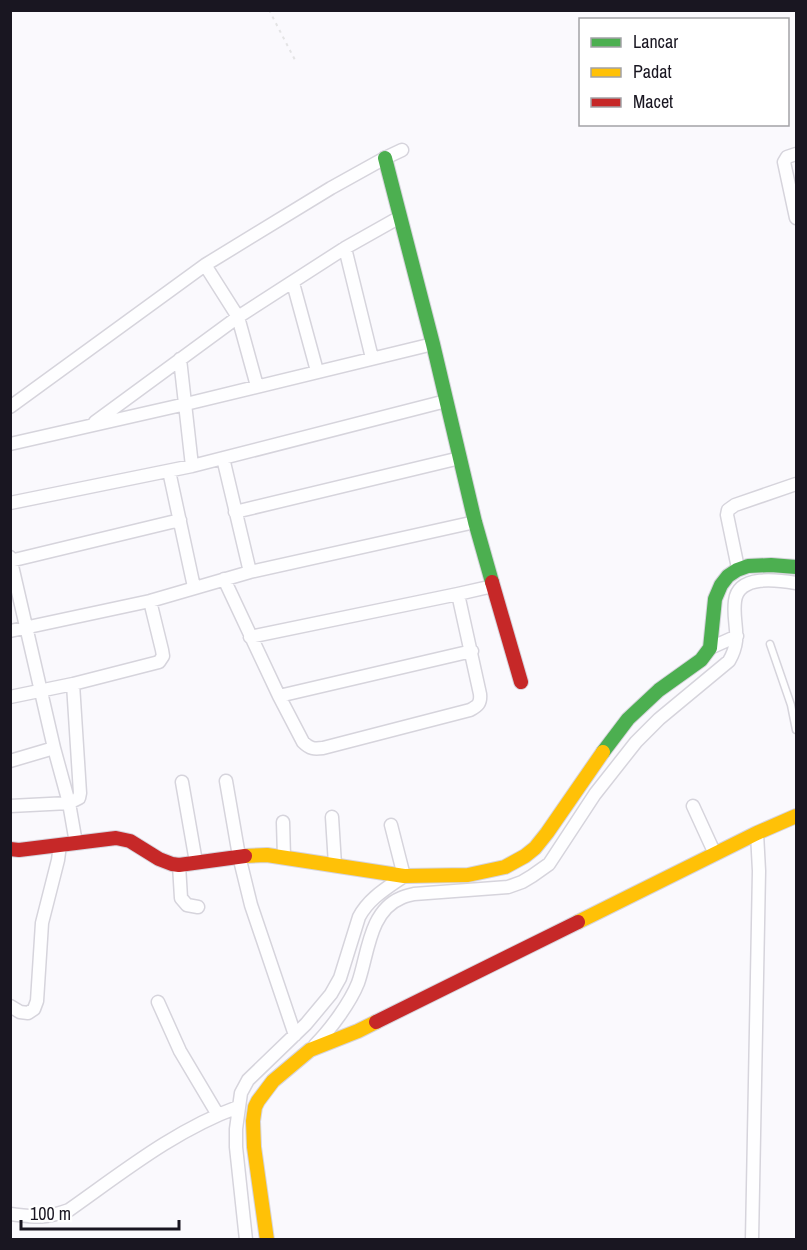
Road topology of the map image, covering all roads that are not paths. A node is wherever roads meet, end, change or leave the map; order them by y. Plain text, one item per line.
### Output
1 (402, 150) dead end
2 (796, 154) edge
3 (385, 158) junction
4 (400, 217) junction
5 (796, 218) edge
6 (345, 248) junction
7 (205, 265) junction
8 (293, 283) junction
9 (238, 317) junction
10 (432, 344) junction
11 (372, 358) junction
12 (180, 359) junction
13 (317, 371) junction
14 (257, 386) junction
15 (446, 400) junction
16 (186, 404) junction
17 (10, 407) edge
18 (92, 425) junction
19 (10, 444) edge
20 (223, 458) junction
21 (460, 458) junction
22 (192, 466) junction
23 (169, 471) junction
24 (796, 484) edge
25 (10, 503) edge
26 (235, 513) junction
27 (180, 520) junction
28 (475, 522) junction
29 (11, 559) edge
30 (796, 567) edge
31 (738, 568) junction
32 (250, 572) junction
33 (224, 579) junction
34 (796, 583) edge
35 (493, 586) junction
36 (194, 587) junction
37 (458, 594) junction
38 (150, 601) junction
39 (26, 627) junction
40 (10, 631) edge
41 (250, 637) junction
42 (734, 638) junction
43 (770, 644) dead end
44 (714, 646) junction
45 (472, 651) junction
46 (521, 681) dead end
47 (73, 684) junction
48 (41, 690) junction
49 (660, 692) junction
50 (279, 696) junction
51 (10, 697) edge
52 (669, 709) junction
53 (796, 730) edge
54 (54, 747) junction
55 (10, 761) edge
56 (226, 781) dead end
57 (182, 782) dead end
58 (69, 803) junction
59 (10, 806) edge
60 (693, 806) dead end
61 (796, 816) edge
62 (332, 817) dead end
63 (283, 822) dead end
64 (391, 825) dead end
65 (757, 833) junction
66 (76, 843) junction
67 (60, 845) junction
68 (10, 849) edge
69 (715, 854) junction
70 (238, 856) junction
71 (542, 856) junction
72 (284, 857) junction
73 (196, 862) junction
74 (178, 865) junction
75 (335, 866) junction
76 (404, 876) junction
77 (456, 884) junction
78 (198, 908) dead end
79 (349, 982) junction
80 (158, 1002) dead end
81 (10, 1006) edge
82 (295, 1035) junction
83 (310, 1050) junction
84 (238, 1107) junction
85 (218, 1115) junction
86 (10, 1214) edge
87 (246, 1239) edge
88 (267, 1239) edge
89 (752, 1239) edge

1 - 3 street
2 - 5 street
3 - 4 street
3 - 7 street
4 - 6 street
4 - 10 street
6 - 8 street
6 - 11 street
7 - 9 street
7 - 17 street
8 - 9 street
8 - 13 street
9 - 12 street
9 - 14 street
10 - 11 street
10 - 15 street
11 - 13 street
12 - 16 street
12 - 18 street
13 - 14 street
14 - 16 street
15 - 20 street
15 - 21 street
16 - 18 street
16 - 22 street
18 - 19 street
20 - 22 street
20 - 26 street
21 - 26 street
21 - 28 street
22 - 23 street
23 - 25 street
23 - 27 street
24 - 31 street
26 - 32 street
27 - 29 street
27 - 36 street
28 - 32 street
28 - 35 street
29 - 39 street
30 - 31 street
31 - 44 street
32 - 33 street
33 - 36 street
33 - 41 street
34 - 42 street
35 - 37 street
35 - 46 street
36 - 38 street
37 - 41 street
37 - 45 street
38 - 39 street
38 - 47 street
39 - 40 street
39 - 48 street
41 - 50 street
42 - 44 street
42 - 52 street
43 - 53 lane
44 - 49 street
45 - 50 street
45 - 50 street
47 - 48 street
47 - 58 street
48 - 51 street
48 - 54 street
49 - 52 street
49 - 71 street
52 - 71 street
54 - 55 street
54 - 58 street
56 - 70 street
57 - 73 street
58 - 59 street
58 - 66 street
60 - 69 street
61 - 65 street
62 - 75 street
63 - 72 street
64 - 76 street
65 - 69 street
65 - 89 street
66 - 67 street
66 - 74 street
67 - 68 street
67 - 81 street
69 - 83 street
70 - 72 street
70 - 73 street
70 - 82 street
71 - 77 street
71 - 77 street
72 - 75 street
73 - 74 street
74 - 78 street
75 - 76 street
76 - 77 street
76 - 79 street
77 - 79 street
79 - 82 street
79 - 83 street
80 - 85 street
82 - 84 street
83 - 88 street
84 - 85 street
84 - 87 street
85 - 86 street

